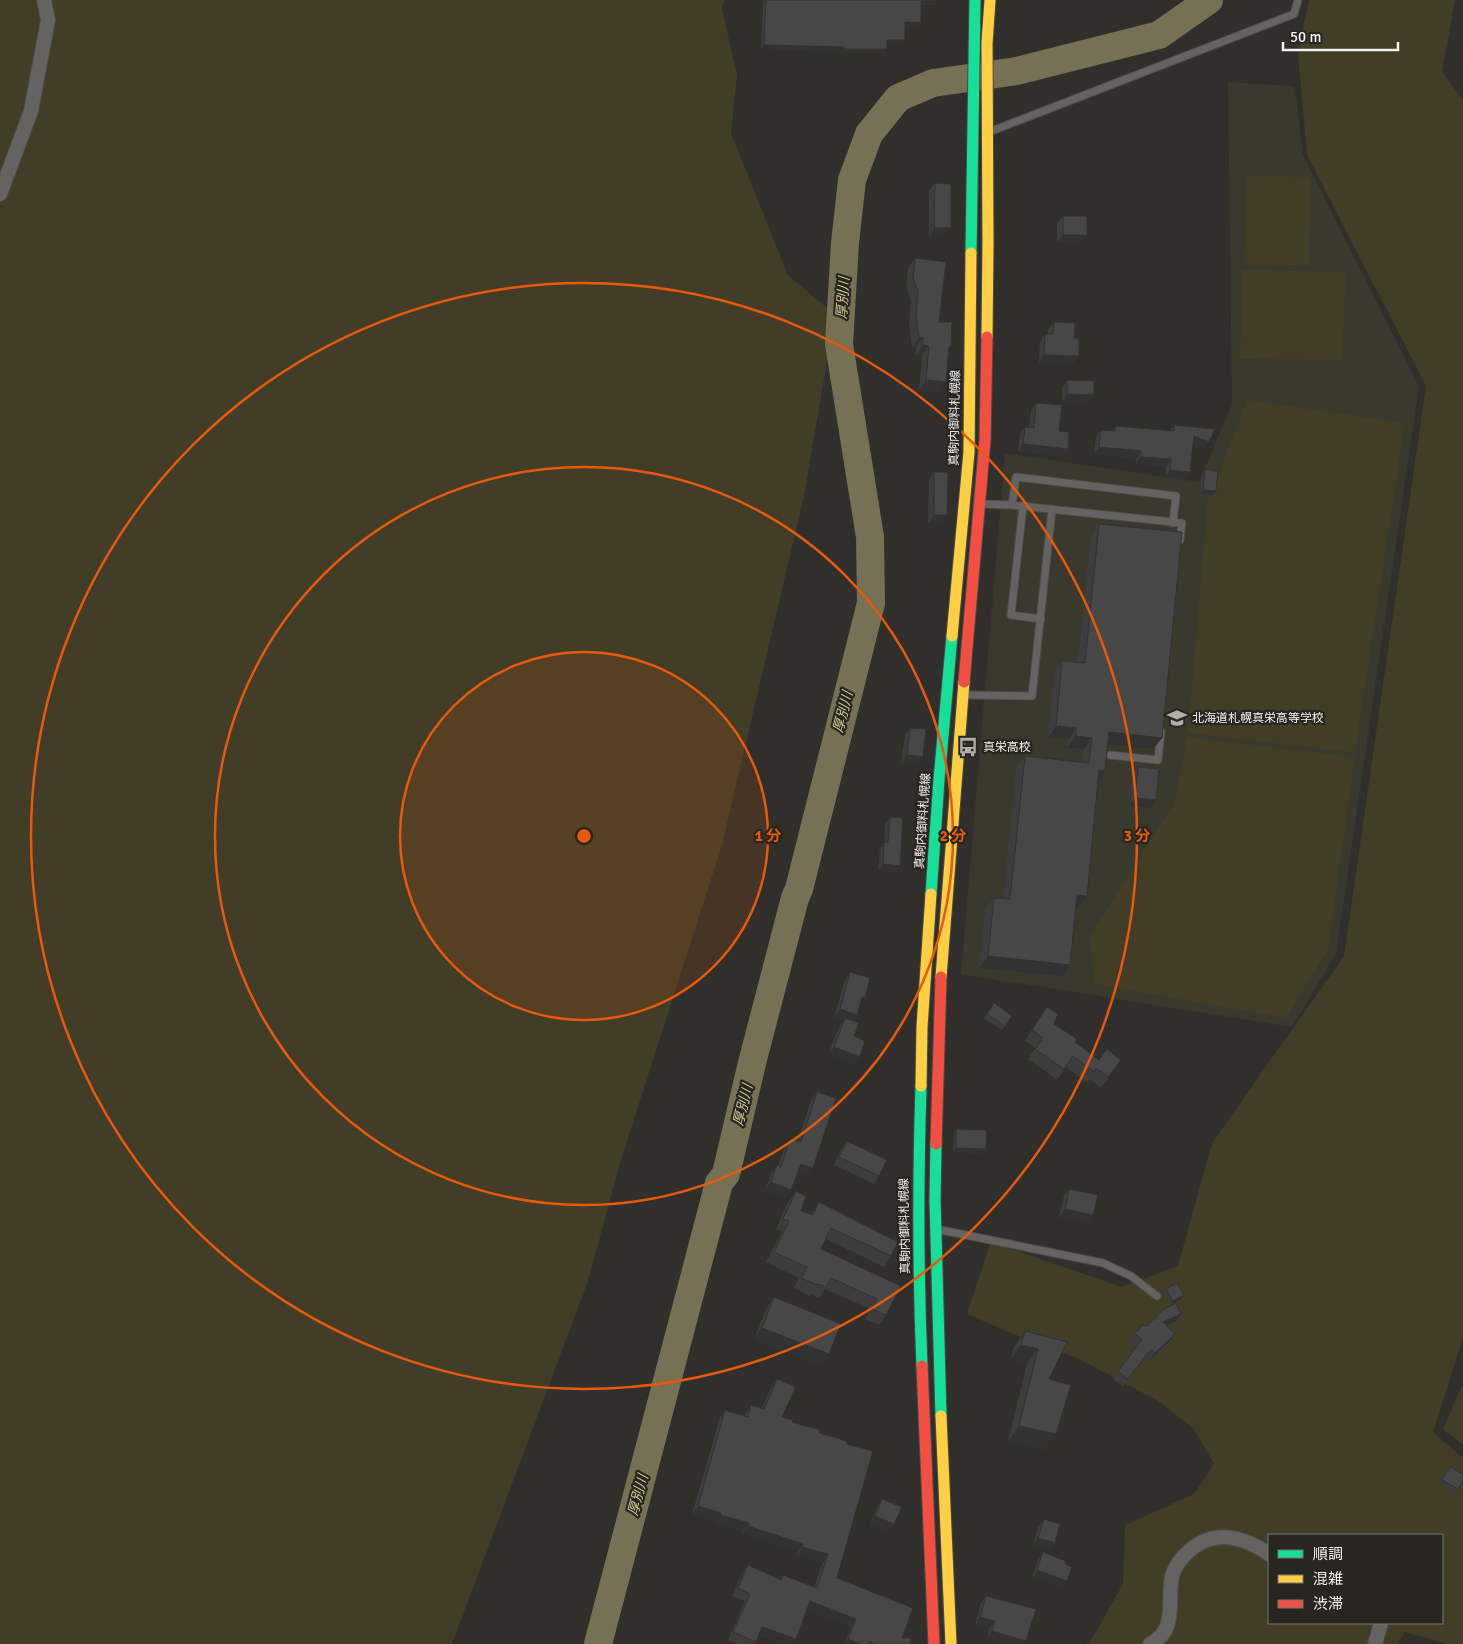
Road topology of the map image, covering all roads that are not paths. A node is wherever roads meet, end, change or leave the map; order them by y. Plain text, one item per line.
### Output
1 (44, 0) edge
2 (976, 0) edge
3 (990, 0) edge
4 (1298, 0) edge
5 (986, 133) junction
6 (0, 194) edge
7 (980, 504) junction
8 (1012, 505) junction
9 (1022, 506) junction
10 (1052, 509) junction
11 (1173, 522) junction
12 (1179, 553) edge
13 (1041, 619) junction
14 (964, 695) junction
15 (1162, 720) edge
16 (1110, 755) edge
17 (918, 1225) junction
18 (935, 1229) junction
19 (1157, 1296) dead end
20 (1268, 1553) edge
21 (1381, 1624) edge
22 (934, 1644) edge
23 (951, 1644) edge
24 (1150, 1644) edge
25 (1375, 1644) edge

1 - 6 street
2 - 17 main road, 真駒内御料札幌線
3 - 5 main road
4 - 5 lane
5 - 7 main road
7 - 8 lane
7 - 14 main road
8 - 9 lane
8 - 11 lane
9 - 10 lane
9 - 13 lane
10 - 11 lane
10 - 13 lane
11 - 12 lane
13 - 14 lane
14 - 18 main road
15 - 16 lane
17 - 18 lane
17 - 22 main road, 真駒内御料札幌線
18 - 19 lane
18 - 23 main road
20 - 24 street
21 - 25 street

